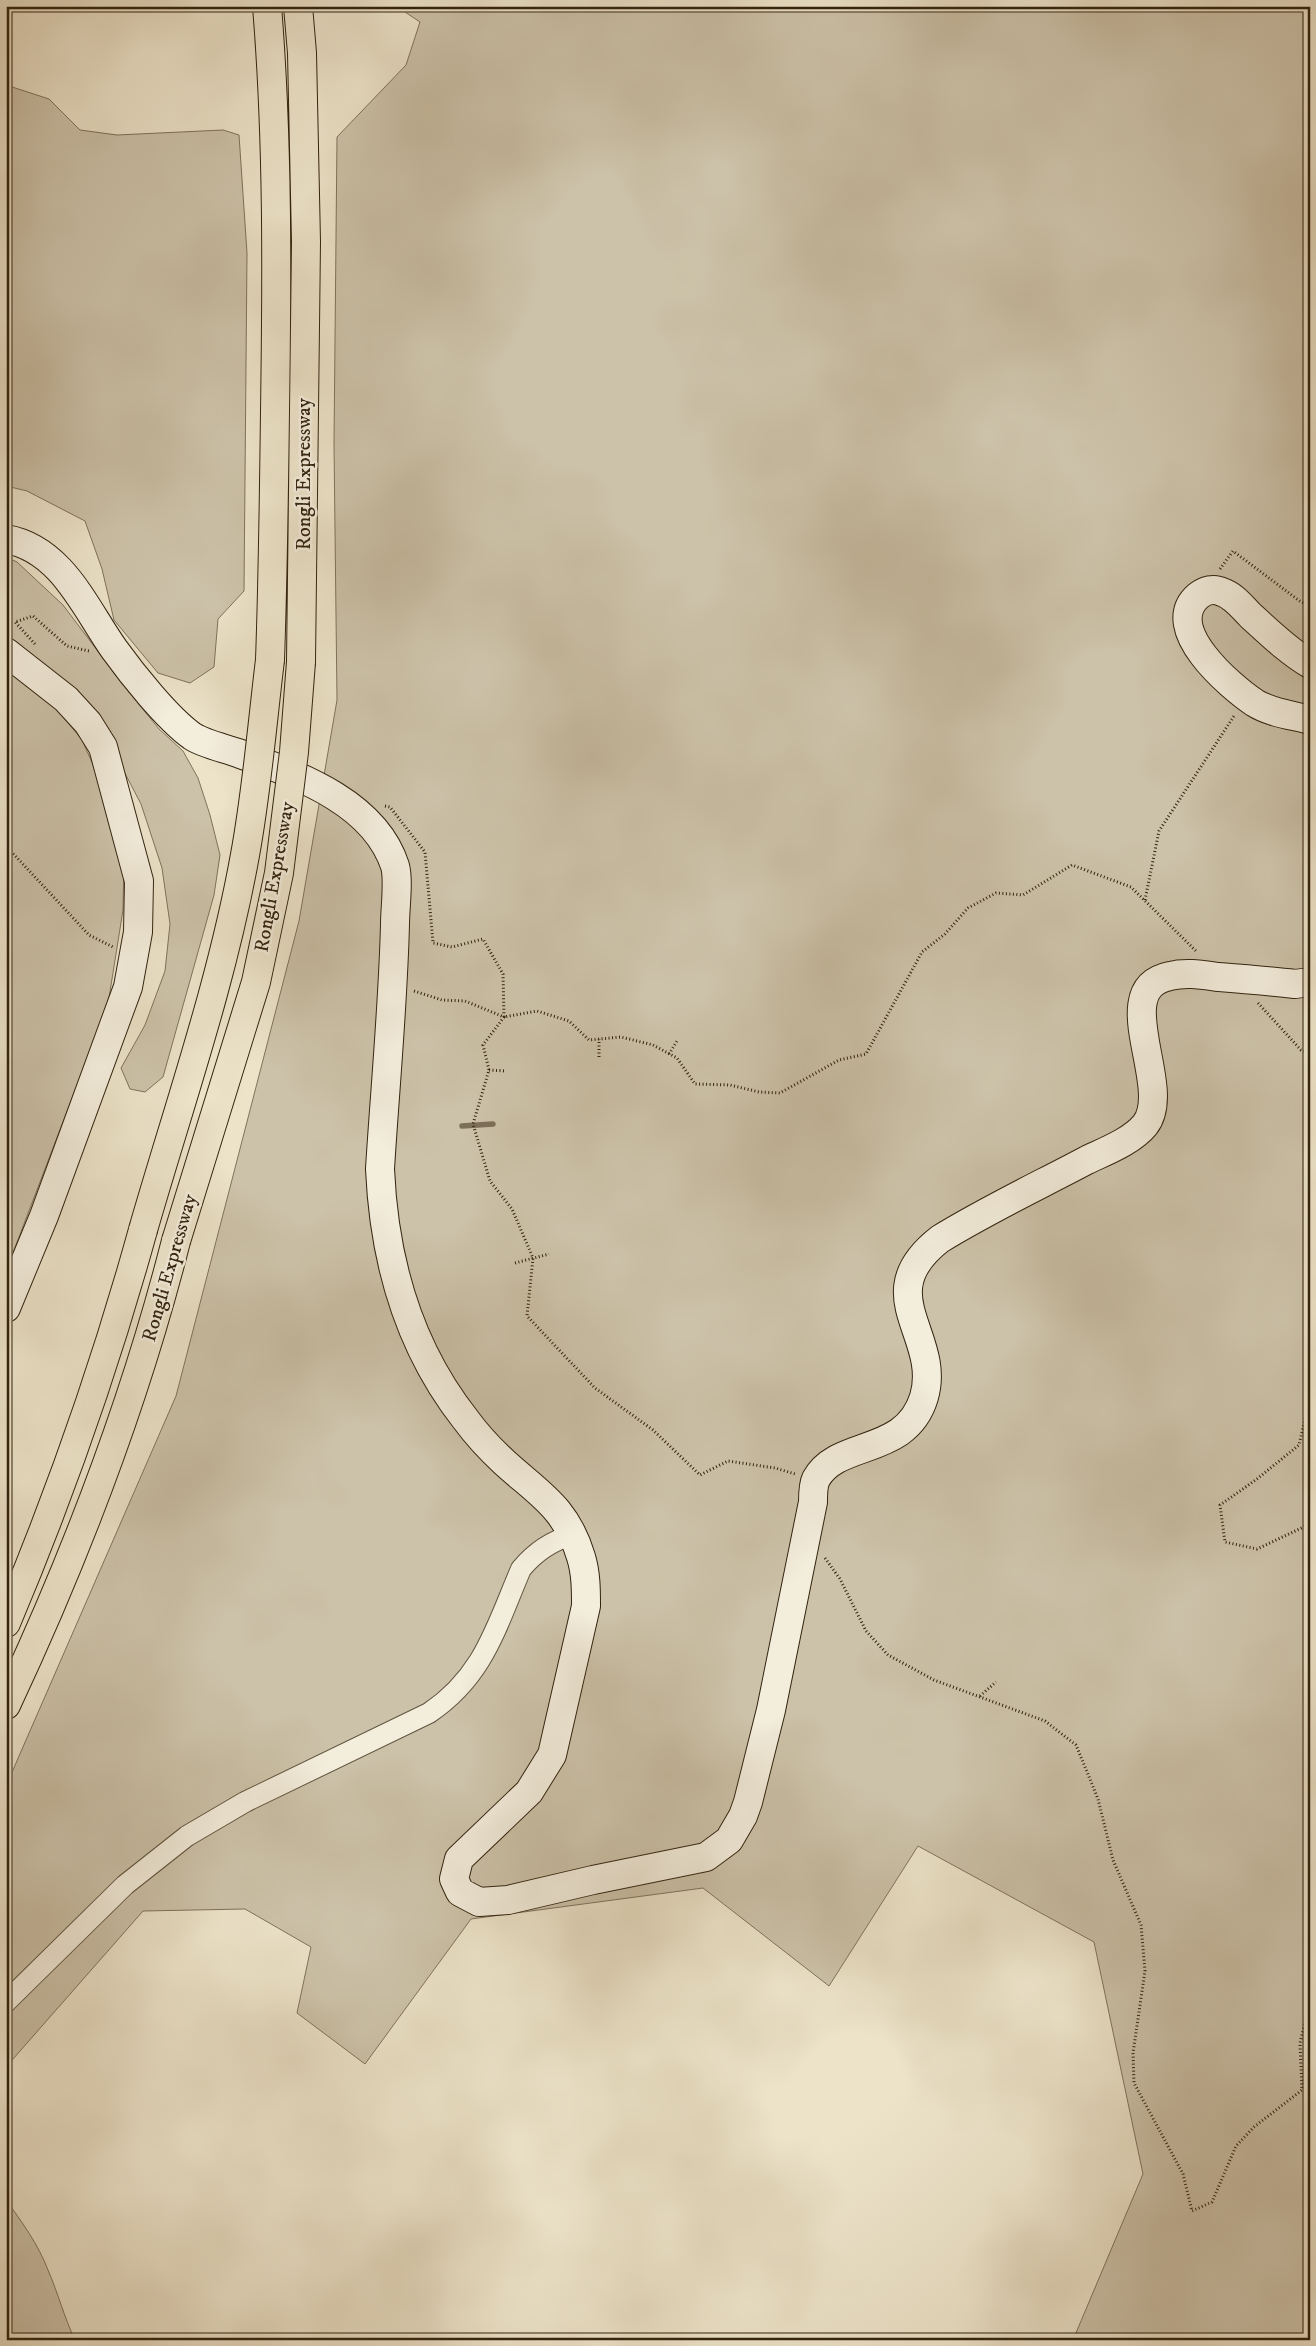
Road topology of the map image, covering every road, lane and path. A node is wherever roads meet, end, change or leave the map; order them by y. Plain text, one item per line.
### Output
1 (267, 6) edge
2 (298, 6) edge
3 (6, 539) edge
4 (1202, 593) junction
5 (1310, 605) edge
6 (6, 652) edge
7 (1310, 664) edge
8 (1247, 696) junction
9 (1310, 720) edge
10 (381, 805) dead end
11 (6, 846) edge
12 (1145, 901) junction
13 (134, 957) junction
14 (1222, 977) junction
15 (1310, 982) edge
16 (392, 988) junction
17 (1255, 1000) dead end
18 (504, 1017) junction
19 (599, 1039) junction
20 (677, 1040) dead end
21 (1310, 1053) edge
22 (669, 1054) junction
23 (599, 1057) dead end
24 (489, 1070) junction
25 (506, 1071) dead end
26 (550, 1254) dead end
27 (533, 1258) junction
28 (514, 1263) dead end
29 (6, 1308) edge
30 (1310, 1398) edge
31 (815, 1481) junction
32 (1310, 1524) edge
33 (807, 1531) junction
34 (572, 1535) junction
35 (6, 1623) edge
36 (996, 1682) dead end
37 (980, 1696) junction
38 (6, 1705) edge
39 (6, 2002) edge
40 (1310, 2002) edge

1 - 35 highway, Rongli Expressway, bridge
2 - 38 highway, Rongli Expressway, bridge
3 - 16 street
4 - 5 path
4 - 7 street
4 - 8 street
6 - 13 street
8 - 9 street
8 - 12 path
10 - 18 path
11 - 13 path
12 - 14 path
12 - 22 path
13 - 29 street
14 - 15 street
14 - 31 street
16 - 18 path
16 - 34 street
17 - 21 path
18 - 19 path
18 - 24 path
19 - 22 path
19 - 23 path
20 - 22 path
24 - 25 path
24 - 27 path
26 - 27 path
27 - 28 path
27 - 31 path
30 - 32 path
31 - 33 street
33 - 34 street
33 - 37 path
34 - 39 street
36 - 37 path
37 - 40 path

